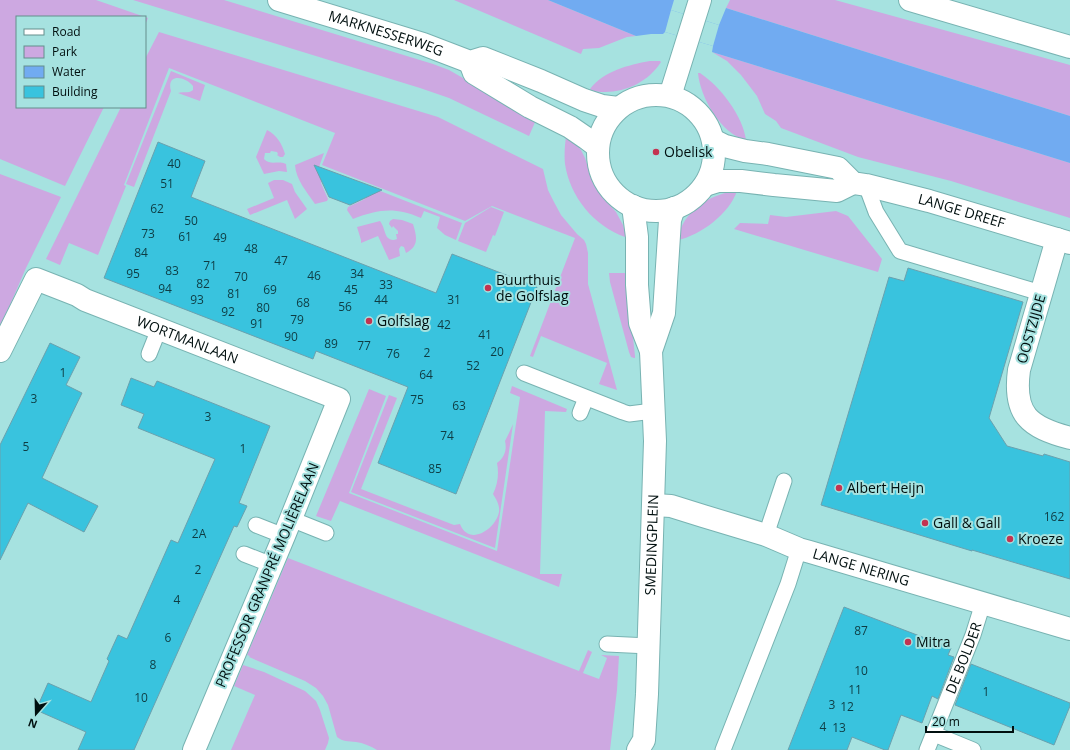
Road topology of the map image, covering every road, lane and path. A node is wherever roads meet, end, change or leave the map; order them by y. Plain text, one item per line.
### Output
1 (279, 0) edge
2 (910, 0) edge
3 (697, 9) edge
4 (1070, 47) edge
5 (470, 62) junction
6 (670, 96) junction
7 (618, 108) junction
8 (713, 140) junction
9 (598, 147) junction
10 (859, 184) junction
11 (705, 185) junction
12 (633, 206) junction
13 (674, 208) junction
14 (1064, 241) edge
15 (1041, 293) junction
16 (159, 329) junction
17 (0, 351) edge
18 (651, 351) junction
19 (149, 354) dead end
20 (524, 373) dead end
21 (586, 398) junction
22 (339, 399) joint
23 (653, 411) junction
24 (580, 413) dead end
25 (1070, 438) edge
26 (784, 481) dead end
27 (654, 505) junction
28 (256, 525) dead end
29 (287, 528) junction
30 (326, 533) dead end
31 (766, 535) junction
32 (799, 549) junction
33 (244, 554) dead end
34 (272, 565) junction
35 (983, 603) junction
36 (1070, 629) edge
37 (608, 644) dead end
38 (649, 646) junction
39 (934, 734) junction
40 (643, 747) edge
41 (194, 750) edge
42 (723, 750) edge
43 (928, 750) edge
44 (973, 750) edge

1 - 5 street, MARKNESSERWEG
2 - 4 street
3 - 6 street
5 - 7 street, MARKNESSERWEG
5 - 9 street
6 - 7 street
6 - 8 street
7 - 9 street
8 - 10 street
8 - 11 street
9 - 12 street
10 - 11 street
10 - 14 street, LANGE DREEF
10 - 15 lane
11 - 13 street
12 - 13 street
12 - 18 street, SMEDINGPLEIN
13 - 18 street, SMEDINGPLEIN
14 - 15 street, OOSTZIJDE
15 - 25 street, OOSTZIJDE
16 - 17 street, WORTMANLAAN
16 - 19 lane
16 - 22 street, WORTMANLAAN
18 - 23 street, SMEDINGPLEIN
20 - 21 lane
21 - 23 lane
21 - 24 lane
22 - 29 street, PROFESSOR GRANPRÉ MOLIÈRELAAN
23 - 27 street, SMEDINGPLEIN
26 - 31 lane
27 - 31 street, LANGE NERING
27 - 38 street, SMEDINGPLEIN
28 - 29 lane
29 - 30 lane
29 - 34 street, PROFESSOR GRANPRÉ MOLIÈRELAAN
31 - 32 street, LANGE NERING
32 - 35 street, LANGE NERING
32 - 42 lane
33 - 34 lane
34 - 41 street, PROFESSOR GRANPRÉ MOLIÈRELAAN
35 - 36 street, LANGE NERING
35 - 39 lane, DE BOLDER
37 - 38 lane
38 - 40 street, SMEDINGPLEIN
39 - 43 lane, DE BOLDER
39 - 44 lane

